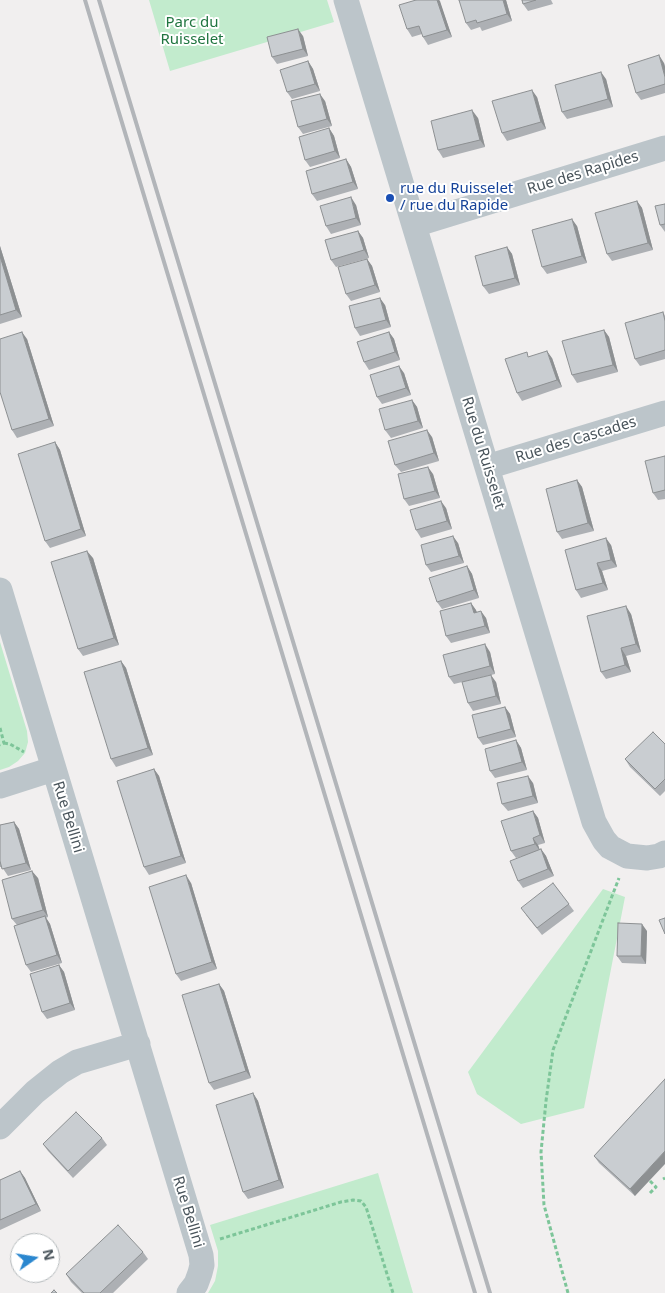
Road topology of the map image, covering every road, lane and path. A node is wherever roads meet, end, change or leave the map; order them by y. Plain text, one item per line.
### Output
1 (346, 0) edge
2 (665, 148) edge
3 (414, 225) junction
4 (665, 413) edge
5 (487, 468) junction
6 (0, 590) edge
7 (0, 728) edge
8 (4, 743) junction
9 (0, 745) edge
10 (25, 753) dead end
11 (54, 769) junction
12 (0, 786) edge
13 (665, 853) edge
14 (627, 856) junction
15 (138, 1044) junction
16 (0, 1127) edge
17 (650, 1181) edge
18 (650, 1193) dead end
19 (214, 1241) dead end
20 (190, 1293) edge
21 (393, 1293) edge
22 (568, 1293) edge

1 - 3 street, Rue du Ruisselet
2 - 3 street, Rue des Rapides
3 - 5 street, Rue du Ruisselet
4 - 5 street, Rue des Cascades
5 - 14 street, Rue du Ruisselet
6 - 11 street, Rue Bellini
7 - 8 path
8 - 9 path
8 - 10 path
11 - 12 street
11 - 15 street, Rue Bellini
13 - 14 street
14 - 22 path
15 - 16 street
15 - 20 street, Rue Bellini
17 - 18 path
19 - 21 path

